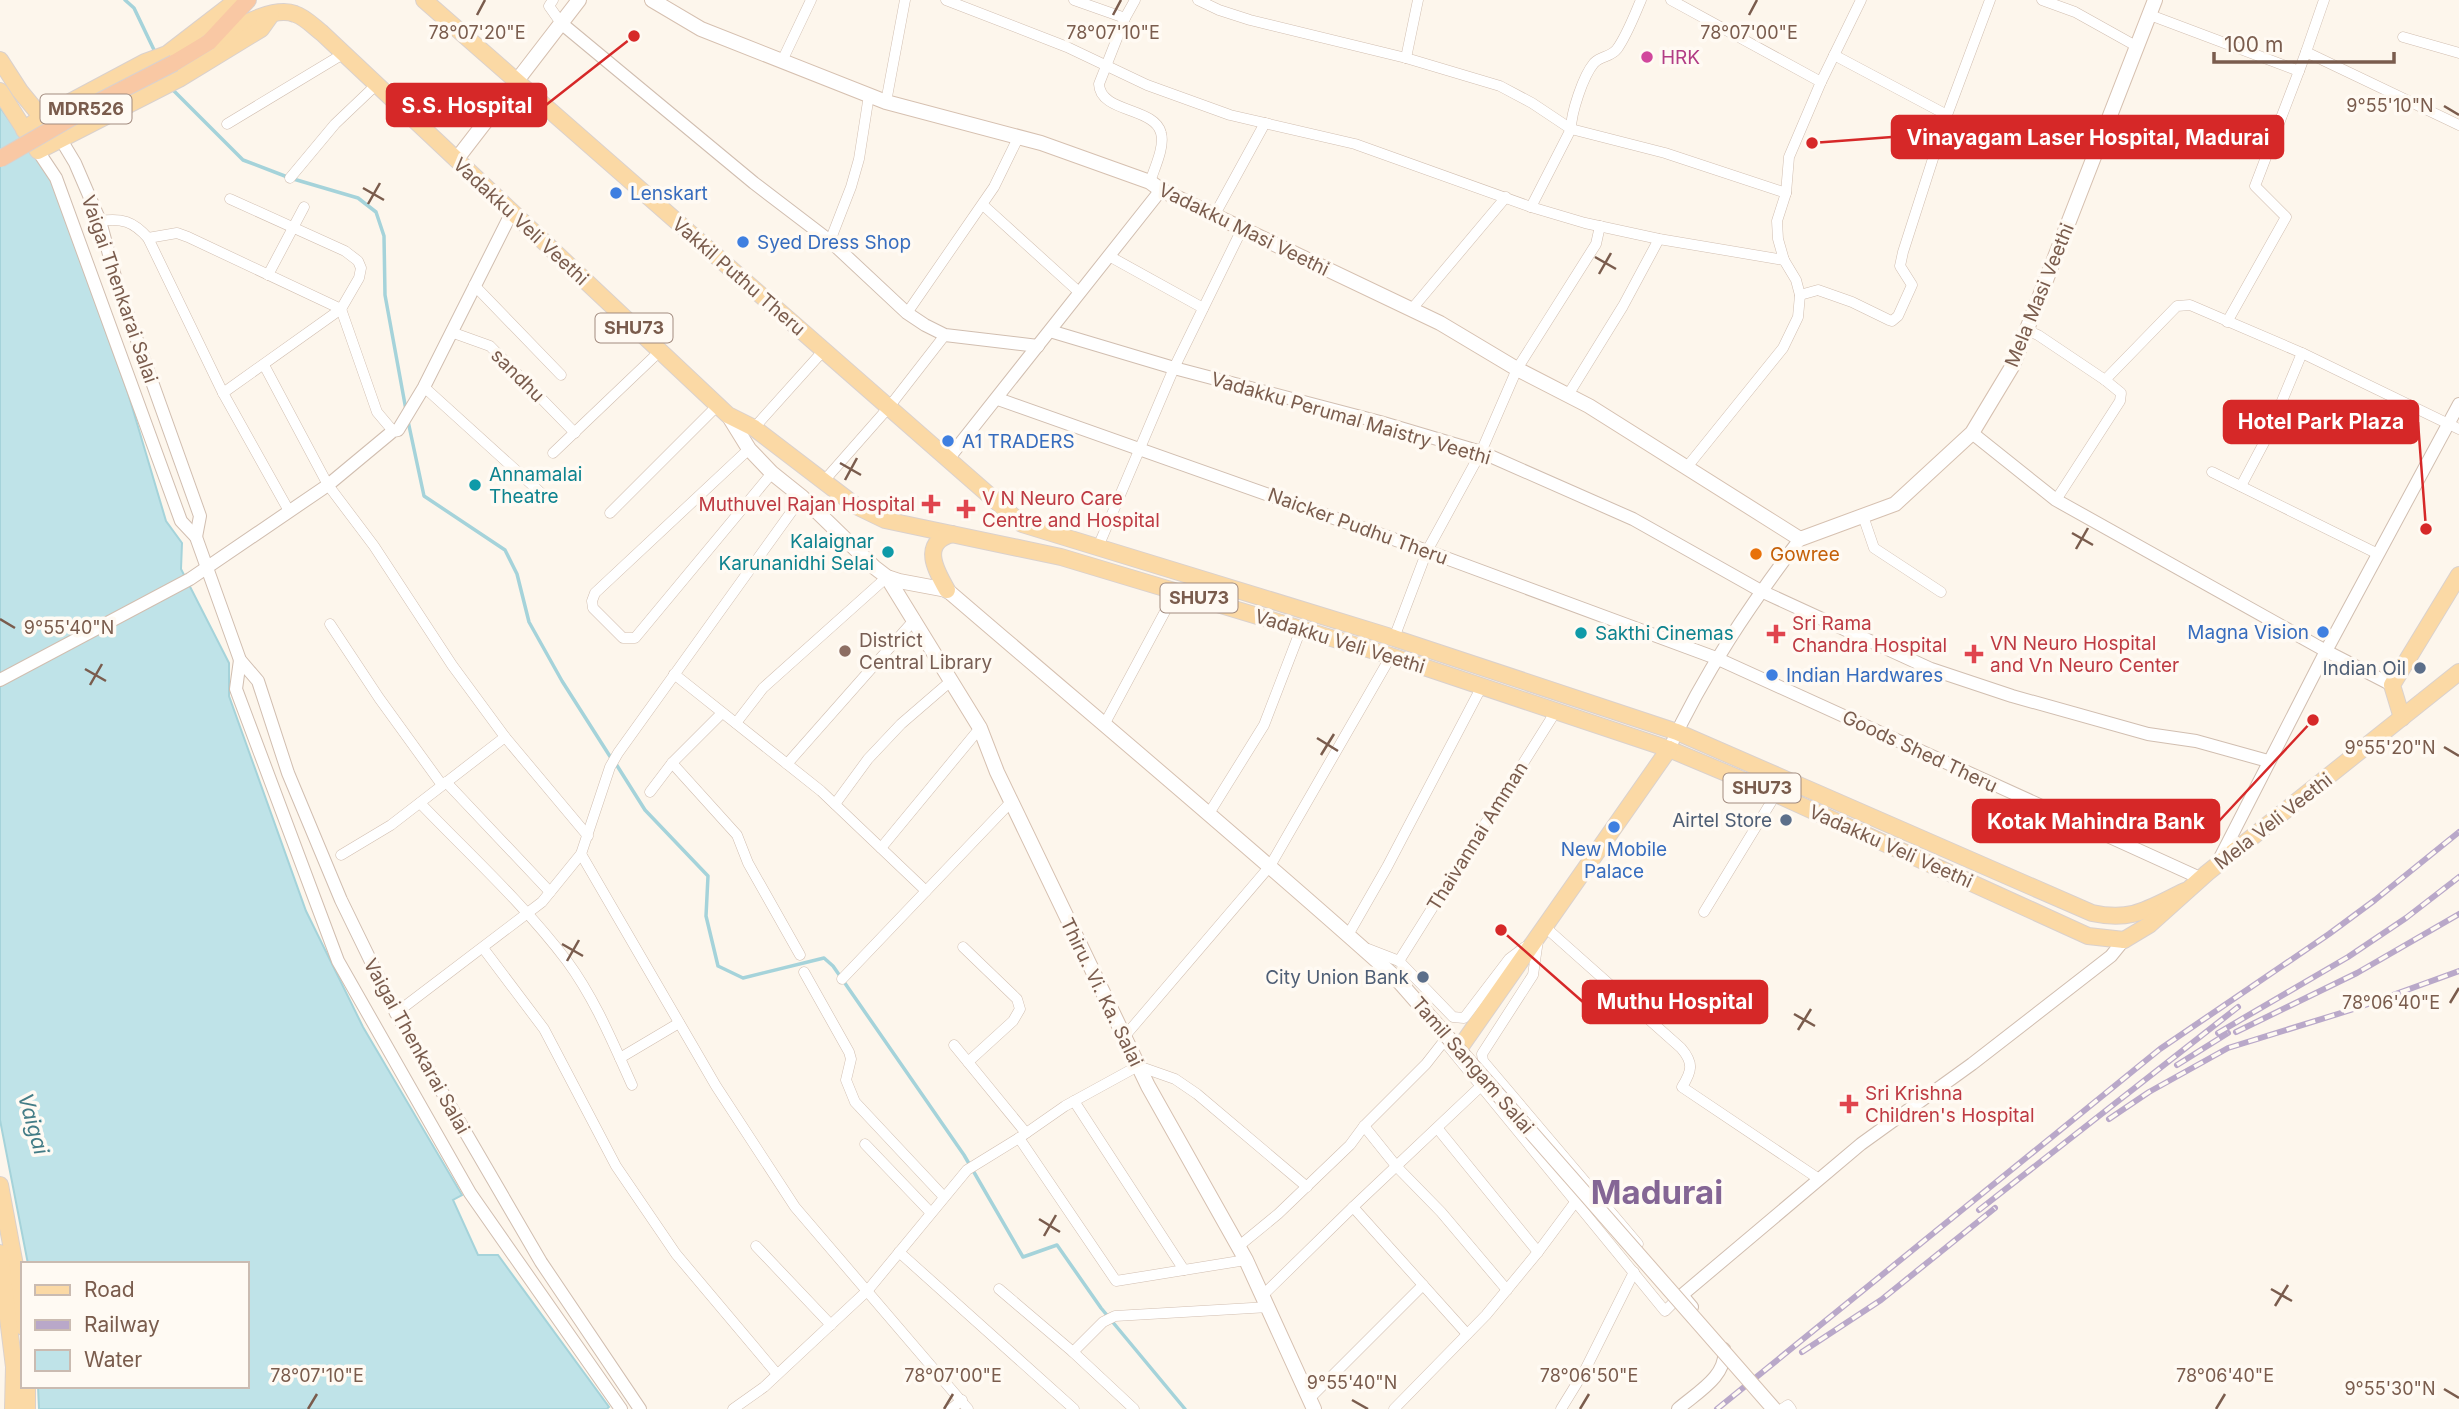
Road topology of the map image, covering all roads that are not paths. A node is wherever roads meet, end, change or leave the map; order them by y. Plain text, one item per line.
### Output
1 (237, 0) edge
2 (248, 0) edge
3 (424, 0) edge
4 (553, 0) edge
5 (579, 0) edge
6 (652, 0) edge
7 (811, 0) edge
8 (905, 0) edge
9 (946, 0) edge
10 (1073, 0) edge
11 (1135, 0) edge
12 (1198, 0) edge
13 (1418, 0) edge
14 (1641, 0) edge
15 (1671, 0) edge
16 (1861, 0) edge
17 (1990, 0) edge
18 (2042, 0) edge
19 (2155, 0) edge
20 (2324, 0) edge
21 (271, 15) junction
22 (299, 15) joint
23 (2150, 15) junction
24 (1125, 18) junction
25 (561, 23) junction
26 (2403, 37) dead end
27 (209, 42) junction
28 (2136, 46) junction
29 (2306, 52) junction
30 (2459, 53) edge
31 (343, 54) junction
32 (1834, 55) junction
33 (1406, 58) junction
34 (0, 60) edge
35 (782, 61) junction
36 (173, 65) junction
37 (1108, 65) junction
38 (2299, 71) junction
39 (518, 82) junction
40 (1821, 82) junction
41 (376, 85) junction
42 (0, 92) edge
43 (869, 95) junction
44 (886, 102) junction
45 (1947, 115) junction
46 (40, 118) junction
47 (1265, 123) junction
48 (227, 124) dead end
49 (2459, 125) edge
50 (1571, 129) junction
51 (24, 130) junction
52 (60, 138) junction
53 (1018, 138) junction
54 (38, 150) junction
55 (0, 159) edge
56 (456, 160) junction
57 (290, 178) dead end
58 (1156, 186) junction
59 (1786, 193) junction
60 (1506, 197) junction
61 (230, 198) dead end
62 (983, 205) junction
63 (304, 207) dead end
64 (1531, 207) junction
65 (512, 212) junction
66 (1214, 216) junction
67 (100, 221) junction
68 (1600, 226) junction
69 (293, 228) junction
70 (1242, 229) junction
71 (148, 237) junction
72 (1660, 239) junction
73 (830, 241) junction
74 (1109, 256) junction
75 (1784, 260) junction
76 (268, 275) junction
77 (474, 285) junction
78 (1080, 293) junction
79 (1800, 295) junction
80 (1203, 308) junction
81 (341, 309) junction
82 (1411, 310) junction
83 (907, 313) junction
84 (2227, 322) junction
85 (2026, 330) junction
86 (1051, 331) junction
87 (451, 332) junction
88 (945, 335) junction
89 (1038, 346) junction
90 (824, 350) junction
91 (660, 351) junction
92 (2302, 353) junction
93 (264, 365) junction
94 (1174, 368) junction
95 (1517, 369) junction
96 (561, 375) dead end
97 (2105, 380) junction
98 (424, 387) junction
99 (223, 393) junction
100 (1568, 395) junction
101 (998, 398) junction
102 (2459, 404) edge
103 (889, 407) junction
104 (723, 411) junction
105 (2454, 425) edge
106 (754, 428) junction
107 (396, 431) junction
108 (575, 433) junction
109 (1972, 433) junction
110 (749, 449) junction
111 (1138, 449) junction
112 (1481, 452) junction
113 (553, 453) dead end
114 (948, 459) junction
115 (1687, 467) junction
116 (2212, 472) dead end
117 (772, 473) junction
118 (823, 482) junction
119 (328, 485) junction
120 (2241, 486) junction
121 (541, 493) dead end
122 (803, 497) junction
123 (2056, 500) junction
124 (289, 512) junction
125 (610, 513) dead end
126 (1863, 516) junction
127 (1022, 524) junction
128 (952, 534) junction
129 (196, 537) junction
130 (1800, 539) junction
131 (1006, 545) junction
132 (1098, 547) junction
133 (1427, 551) junction
134 (2378, 554) junction
135 (207, 568) junction
136 (2459, 575) edge
137 (887, 576) junction
138 (947, 590) junction
139 (1176, 591) junction
140 (1761, 591) junction
141 (1941, 592) dead end
142 (915, 619) junction
143 (330, 624) dead end
144 (1301, 629) junction
145 (1394, 638) junction
146 (2326, 651) junction
147 (1391, 656) junction
148 (1716, 658) junction
149 (240, 660) junction
150 (2459, 672) edge
151 (674, 674) junction
152 (0, 680) edge
153 (952, 680) junction
154 (2392, 685) junction
155 (1482, 686) junction
156 (1556, 711) junction
157 (722, 713) junction
158 (2402, 718) junction
159 (736, 723) junction
160 (1104, 725) junction
161 (981, 728) junction
162 (1677, 732) junction
163 (505, 737) junction
164 (1669, 749) junction
165 (2268, 761) junction
166 (672, 763) junction
167 (787, 764) junction
168 (444, 784) junction
169 (650, 792) dead end
170 (1776, 794) junction
171 (1012, 802) junction
172 (420, 803) junction
173 (835, 804) junction
174 (1208, 815) junction
175 (588, 836) junction
176 (881, 848) junction
177 (581, 854) junction
178 (341, 855) dead end
179 (2216, 865) junction
180 (1270, 866) junction
181 (2200, 878) junction
182 (926, 891) junction
183 (2185, 891) junction
184 (550, 892) junction
185 (1704, 912) dead end
186 (2092, 913) junction
187 (526, 914) junction
188 (1542, 932) junction
189 (1348, 935) junction
190 (2124, 940) junction
191 (1361, 946) junction
192 (963, 947) dead end
193 (483, 948) junction
194 (800, 955) dead end
195 (1399, 961) junction
196 (804, 972) dead end
197 (842, 979) dead end
198 (396, 1013) junction
199 (679, 1023) junction
200 (1124, 1037) junction
201 (954, 1045) dead end
202 (1459, 1049) junction
203 (620, 1058) junction
204 (968, 1062) junction
205 (1138, 1066) junction
206 (632, 1086) dead end
207 (1480, 1087) junction
208 (1074, 1101) junction
209 (1364, 1126) junction
210 (1438, 1129) junction
211 (1023, 1136) junction
212 (865, 1144) dead end
213 (1396, 1167) junction
214 (1819, 1180) junction
215 (0, 1185) edge
216 (1307, 1186) junction
217 (944, 1198) junction
218 (1576, 1200) junction
219 (1353, 1207) junction
220 (931, 1213) junction
221 (756, 1246) dead end
222 (1239, 1246) junction
223 (900, 1252) junction
224 (1538, 1252) junction
225 (0, 1253) edge
226 (1246, 1260) junction
227 (1184, 1270) junction
228 (1634, 1272) junction
229 (1423, 1285) junction
230 (999, 1289) dead end
231 (868, 1290) junction
232 (1507, 1290) junction
233 (1682, 1295) junction
234 (1266, 1301) junction
235 (21, 1311) edge
236 (831, 1325) junction
237 (1467, 1334) junction
238 (1073, 1352) junction
239 (777, 1374) junction
240 (18, 1396) edge
241 (1312, 1404) edge
242 (965, 1405) edge
243 (1784, 1408) edge
244 (4, 1409) edge
245 (27, 1409) edge
246 (621, 1409) edge
247 (640, 1409) edge
248 (733, 1409) edge
249 (951, 1409) edge
250 (1074, 1409) edge
251 (1134, 1409) edge
252 (1394, 1409) edge
253 (1561, 1409) edge
254 (1678, 1409) edge

1 - 36 main road
2 - 27 highway, MDR526
3 - 39 main road, Vakkil Puthu Theru
4 - 25 street
5 - 25 main road
6 - 35 main road, Vadakku Masi Veethi
7 - 35 street
8 - 44 street
9 - 37 street
10 - 24 street
11 - 24 street
12 - 33 street
13 - 33 street
14 - 50 street
15 - 40 street
16 - 32 street
17 - 45 street
18 - 28 street
19 - 23 main road, Mela Masi Veethi
20 - 29 street
21 - 22 main road, MDR526
21 - 27 main road, MDR526
21 - 36 main road
22 - 31 main road, Vadakku Veli Veethi / SHU73
23 - 28 main road, Mela Masi Veethi
23 - 38 street
24 - 37 street
25 - 39 main road
25 - 73 street
26 - 30 street
27 - 36 highway, MDR526
28 - 85 main road, Mela Masi Veethi
29 - 38 street
29 - 49 street
31 - 41 main road, Vadakku Veli Veethi / SHU73
31 - 48 street
32 - 40 street
32 - 45 street
33 - 50 street
34 - 46 main road, Vaigai Thenkarai Salai
35 - 43 main road, Vadakku Masi Veethi
36 - 46 main road
36 - 52 main road
36 - 55 highway, MDR526, bridge
37 - 47 street
37 - 58 street
38 - 84 street
39 - 56 main road
39 - 90 main road, Vakkil Puthu Theru
40 - 59 street
41 - 56 main road, Vadakku Veli Veethi / SHU73
41 - 57 street
42 - 51 main road, Vaigai Thenkarai Salai
43 - 44 main road, Vadakku Masi Veethi
43 - 73 street
44 - 53 main road, Vadakku Masi Veethi
45 - 79 street
46 - 51 main road
46 - 52 main road, Vaigai Thenkarai Salai
47 - 60 street
47 - 66 street
50 - 59 street
50 - 64 street
51 - 54 main road, Vaigai Thenkarai Salai
52 - 54 main road
52 - 67 street, Vaigai Thenkarai Salai
53 - 58 main road, Vadakku Masi Veethi
53 - 62 street
54 - 129 street, Vaigai Thenkarai Salai
56 - 65 main road, Vadakku Veli Veethi / SHU73
58 - 66 main road, Vadakku Masi Veethi
58 - 74 street
59 - 75 street
60 - 64 street
60 - 82 street
61 - 69 street
62 - 78 street
62 - 83 street
63 - 69 street
64 - 68 street
65 - 77 street
65 - 91 main road, Vadakku Veli Veethi / SHU73
66 - 70 main road, Vadakku Masi Veethi
67 - 71 street
67 - 129 street, Vaigai Thenkarai Salai
68 - 72 street
68 - 95 street
69 - 76 street
69 - 81 street
70 - 80 street
70 - 82 main road, Vadakku Masi Veethi
71 - 76 street
71 - 99 street
72 - 75 street
72 - 100 street
73 - 83 street
74 - 78 street
74 - 80 street
75 - 79 street
76 - 81 street
77 - 87 street
77 - 96 street
78 - 86 street
79 - 115 street
80 - 94 street
81 - 93 street
81 - 107 street
82 - 95 main road, Vadakku Masi Veethi
83 - 88 street
84 - 92 street
84 - 97 street
85 - 97 street
85 - 109 main road, Mela Masi Veethi
86 - 89 street
86 - 94 street, Vadakku Perumal Maistry Veethi
87 - 98 street
87 - 108 street, sandhu
88 - 89 street
88 - 103 street
89 - 101 street
90 - 103 main road, Vakkil Puthu Theru
90 - 106 street
91 - 104 main road, Vadakku Veli Veethi / SHU73
91 - 108 street
92 - 105 street
92 - 120 street
93 - 99 street
93 - 119 street
94 - 111 street
94 - 112 street, Vadakku Perumal Maistry Veethi
95 - 100 main road, Vadakku Masi Veethi
95 - 112 street
97 - 123 street
98 - 107 street
98 - 121 street
99 - 124 street
100 - 115 main road, Vadakku Masi Veethi
101 - 111 street, Naicker Pudhu Theru
101 - 114 street
102 - 105 street
103 - 114 main road, Vakkil Puthu Theru
103 - 118 street
104 - 106 main road, Vadakku Veli Veethi / SHU73
104 - 110 main road
104 - 125 street
105 - 134 street
106 - 118 main road, Vadakku Veli Veethi / SHU73
107 - 119 street
108 - 113 street
109 - 123 street
109 - 126 main road, Mela Masi Veethi
110 - 117 main road
110 - 117 street
111 - 132 street
111 - 133 street, Naicker Pudhu Theru
112 - 133 street
112 - 140 street, Vadakku Perumal Maistry Veethi
114 - 127 main road, Vakkil Puthu Theru
115 - 130 main road, Vadakku Masi Veethi
116 - 120 street
117 - 122 main road
118 - 128 main road, Vadakku Veli Veethi / SHU73
119 - 124 street
119 - 163 street
120 - 134 street
122 - 137 main road
122 - 151 street
123 - 146 street
124 - 135 street
126 - 130 main road, Mela Masi Veethi
126 - 141 street
127 - 131 main road
127 - 132 main road, Vadakku Veli Veethi / SHU73
128 - 131 main road, Vadakku Veli Veethi / SHU73
128 - 138 main road
129 - 135 street, Vaigai Thenkarai Salai
130 - 140 street
131 - 139 main road, Vadakku Veli Veethi / SHU73
132 - 145 main road, Vadakku Veli Veethi / SHU73
133 - 145 street
133 - 148 street, Naicker Pudhu Theru
134 - 146 street
135 - 149 street, Vaigai Thenkarai Salai
135 - 152 street
136 - 154 main road
137 - 138 main road
137 - 142 main road, Thiru. Vi. Ka. Salai
137 - 159 street
138 - 160 main road, Tamil Sangam Salai
139 - 144 main road, Vadakku Veli Veethi / SHU73
139 - 160 street
140 - 148 street
140 - 165 street, Vadakku Perumal Maistry Veethi
142 - 153 main road, Thiru. Vi. Ka. Salai
142 - 167 street
143 - 168 street
144 - 147 main road, Vadakku Veli Veethi / SHU73
144 - 174 street
145 - 162 main road, Vadakku Veli Veethi / SHU73
146 - 154 street
146 - 165 street
147 - 155 main road, Vadakku Veli Veethi / SHU73
147 - 180 street
148 - 162 street
148 - 181 street, Goods Shed Theru
149 - 198 street, Vaigai Thenkarai Salai
149 - 246 street, Vaigai Thenkarai Salai
150 - 158 main road, Mela Veli Veethi / SHU73
151 - 157 street
151 - 175 street
153 - 161 main road, Thiru. Vi. Ka. Salai
153 - 173 street
154 - 158 main road
155 - 156 main road, Vadakku Veli Veethi / SHU73
155 - 189 street
156 - 164 main road, Vadakku Veli Veethi / SHU73
156 - 195 street, Thaivannai Amman
157 - 159 street
157 - 166 street
158 - 179 main road, Mela Veli Veethi / SHU73
159 - 167 street
160 - 174 main road, Tamil Sangam Salai
161 - 171 main road, Thiru. Vi. Ka. Salai
161 - 176 street
162 - 164 street
162 - 186 main road, Vadakku Veli Veethi / SHU73
163 - 168 street
163 - 175 street
164 - 170 main road, Vadakku Veli Veethi / SHU73
164 - 188 main road
165 - 179 street
166 - 169 street
166 - 194 street
167 - 173 street
168 - 172 street
168 - 184 street
170 - 185 street
170 - 190 main road, Vadakku Veli Veethi / SHU73
171 - 182 street
171 - 200 main road, Thiru. Vi. Ka. Salai
172 - 178 street
172 - 187 street
173 - 176 street
174 - 180 main road, Tamil Sangam Salai
175 - 177 street
176 - 182 street
177 - 184 street
177 - 199 street
179 - 181 main road, Mela Veli Veethi / SHU73
180 - 189 main road, Tamil Sangam Salai
180 - 200 street
181 - 183 main road, Mela Veli Veethi / SHU73
182 - 197 street
183 - 186 main road, Mela Veli Veethi / SHU73
183 - 190 main road, Mela Veli Veethi / SHU73
184 - 187 street
186 - 190 main road
187 - 193 street
187 - 203 street
188 - 195 street
188 - 202 main road
188 - 214 street
188 - 233 street
189 - 191 main road, Tamil Sangam Salai
190 - 214 street
191 - 195 street
191 - 202 main road, Tamil Sangam Salai, bridge
192 - 204 street
193 - 198 street
193 - 239 street
196 - 217 street
198 - 247 street, Vaigai Thenkarai Salai
199 - 203 street
199 - 231 street
200 - 205 main road, Thiru. Vi. Ka. Salai
201 - 204 street
202 - 243 main road, Tamil Sangam Salai, bridge
203 - 206 street
204 - 211 street
205 - 208 street
205 - 216 street
205 - 222 main road, Thiru. Vi. Ka. Salai
207 - 209 street
207 - 210 street
207 - 218 street
208 - 211 street
208 - 227 street
209 - 213 street
209 - 216 street
210 - 213 street
210 - 224 street
211 - 217 street
211 - 227 street
212 - 220 street
213 - 219 street
213 - 232 street
214 - 233 street
215 - 235 main road
216 - 222 street
217 - 220 street
218 - 224 street
218 - 228 street
219 - 229 street
219 - 234 street
220 - 223 street
221 - 236 street
222 - 226 main road, Thiru. Vi. Ka. Salai
223 - 231 street
223 - 250 street
224 - 232 street
225 - 240 main road
226 - 227 street
226 - 234 main road, Thiru. Vi. Ka. Salai
228 - 233 street
228 - 253 street
229 - 237 street
229 - 241 street
230 - 238 street
231 - 236 street
231 - 242 street
232 - 237 street
233 - 254 street
234 - 238 street
234 - 241 main road, Thiru. Vi. Ka. Salai
236 - 239 street
237 - 252 street
238 - 251 street
239 - 248 street
240 - 244 main road
240 - 245 main road
242 - 249 street

